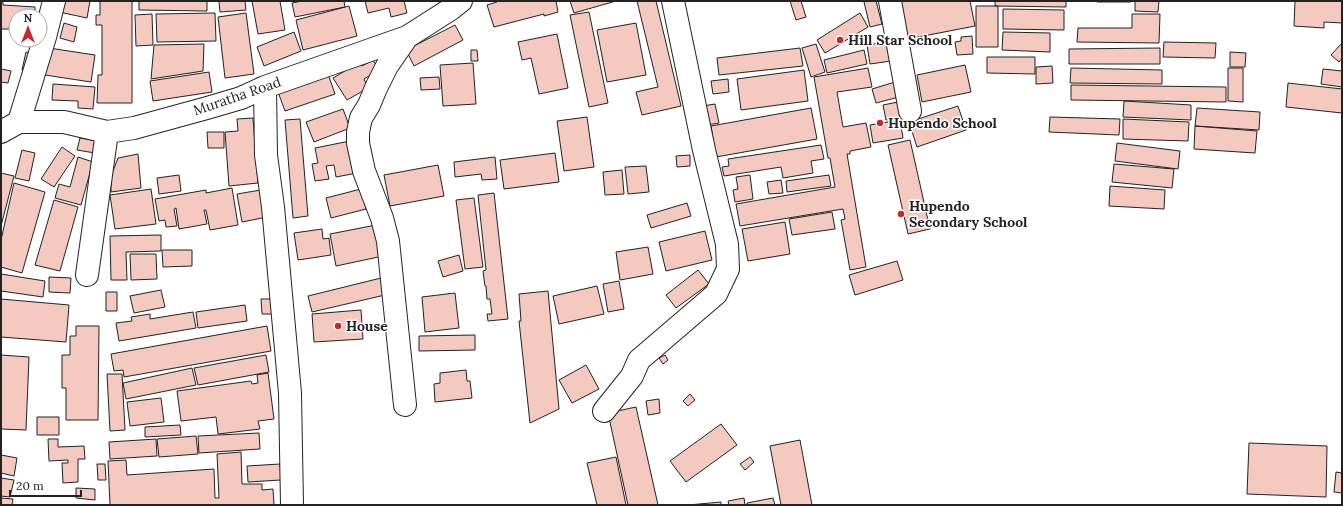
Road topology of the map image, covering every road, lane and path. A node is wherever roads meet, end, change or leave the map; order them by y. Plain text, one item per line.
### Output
1 (54, 1) edge
2 (461, 1) edge
3 (673, 1) edge
4 (890, 1) edge
5 (407, 37) junction
6 (265, 87) junction
7 (910, 111) dead end
8 (10, 127) edge
9 (107, 132) junction
10 (87, 275) dead end
11 (405, 405) dead end
12 (604, 411) dead end
13 (292, 505) edge

1 - 8 street
2 - 5 street, Muratha Road
3 - 12 street
4 - 7 street
5 - 6 street, Muratha Road
5 - 11 street
6 - 9 street, Muratha Road
6 - 13 street
8 - 9 street, Muratha Road
9 - 10 street

